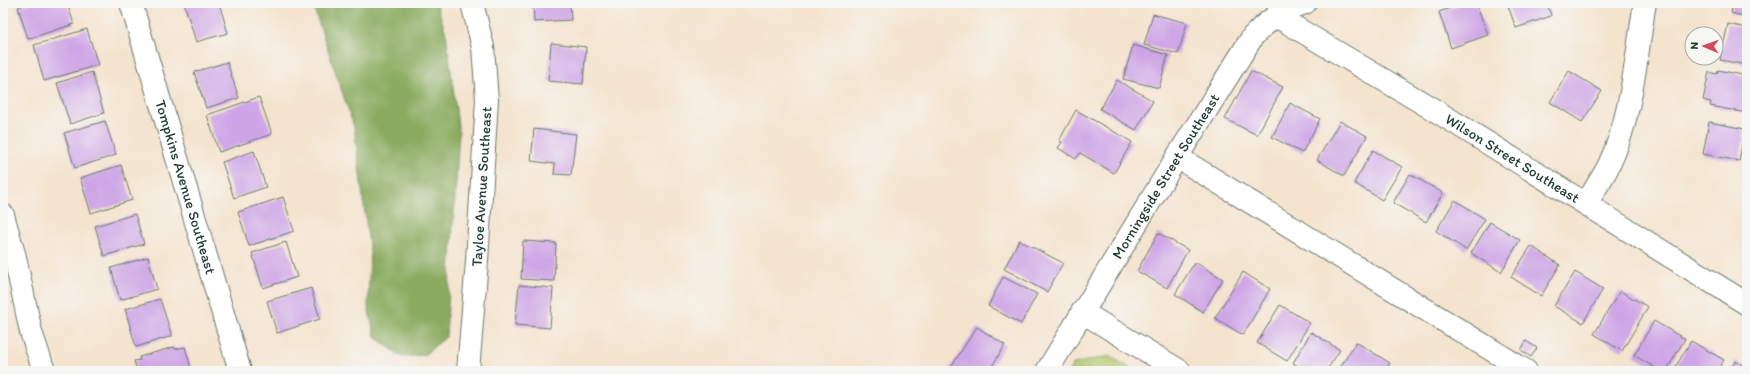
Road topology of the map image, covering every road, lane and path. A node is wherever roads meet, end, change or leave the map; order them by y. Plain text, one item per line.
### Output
1 (131, 3) edge
2 (472, 3) edge
3 (1305, 3) edge
4 (1645, 3) edge
5 (1276, 16) junction
6 (1178, 157) junction
7 (1586, 204) junction
8 (3, 215) edge
9 (1747, 304) edge
10 (1082, 312) junction
11 (44, 371) edge
12 (240, 371) edge
13 (468, 371) edge
14 (1047, 371) edge
15 (1180, 371) edge
16 (1526, 371) edge

1 - 12 street, Tompkins Avenue Southeast
2 - 13 street, Tayloe Avenue Southeast
3 - 5 street, Morningside Street Southeast
4 - 7 street
5 - 6 street, Morningside Street Southeast
5 - 7 street, Wilson Street Southeast
6 - 10 street, Morningside Street Southeast
6 - 16 street
7 - 9 street, Wilson Street Southeast
8 - 11 street
10 - 14 street, Morningside Street Southeast
10 - 15 street

